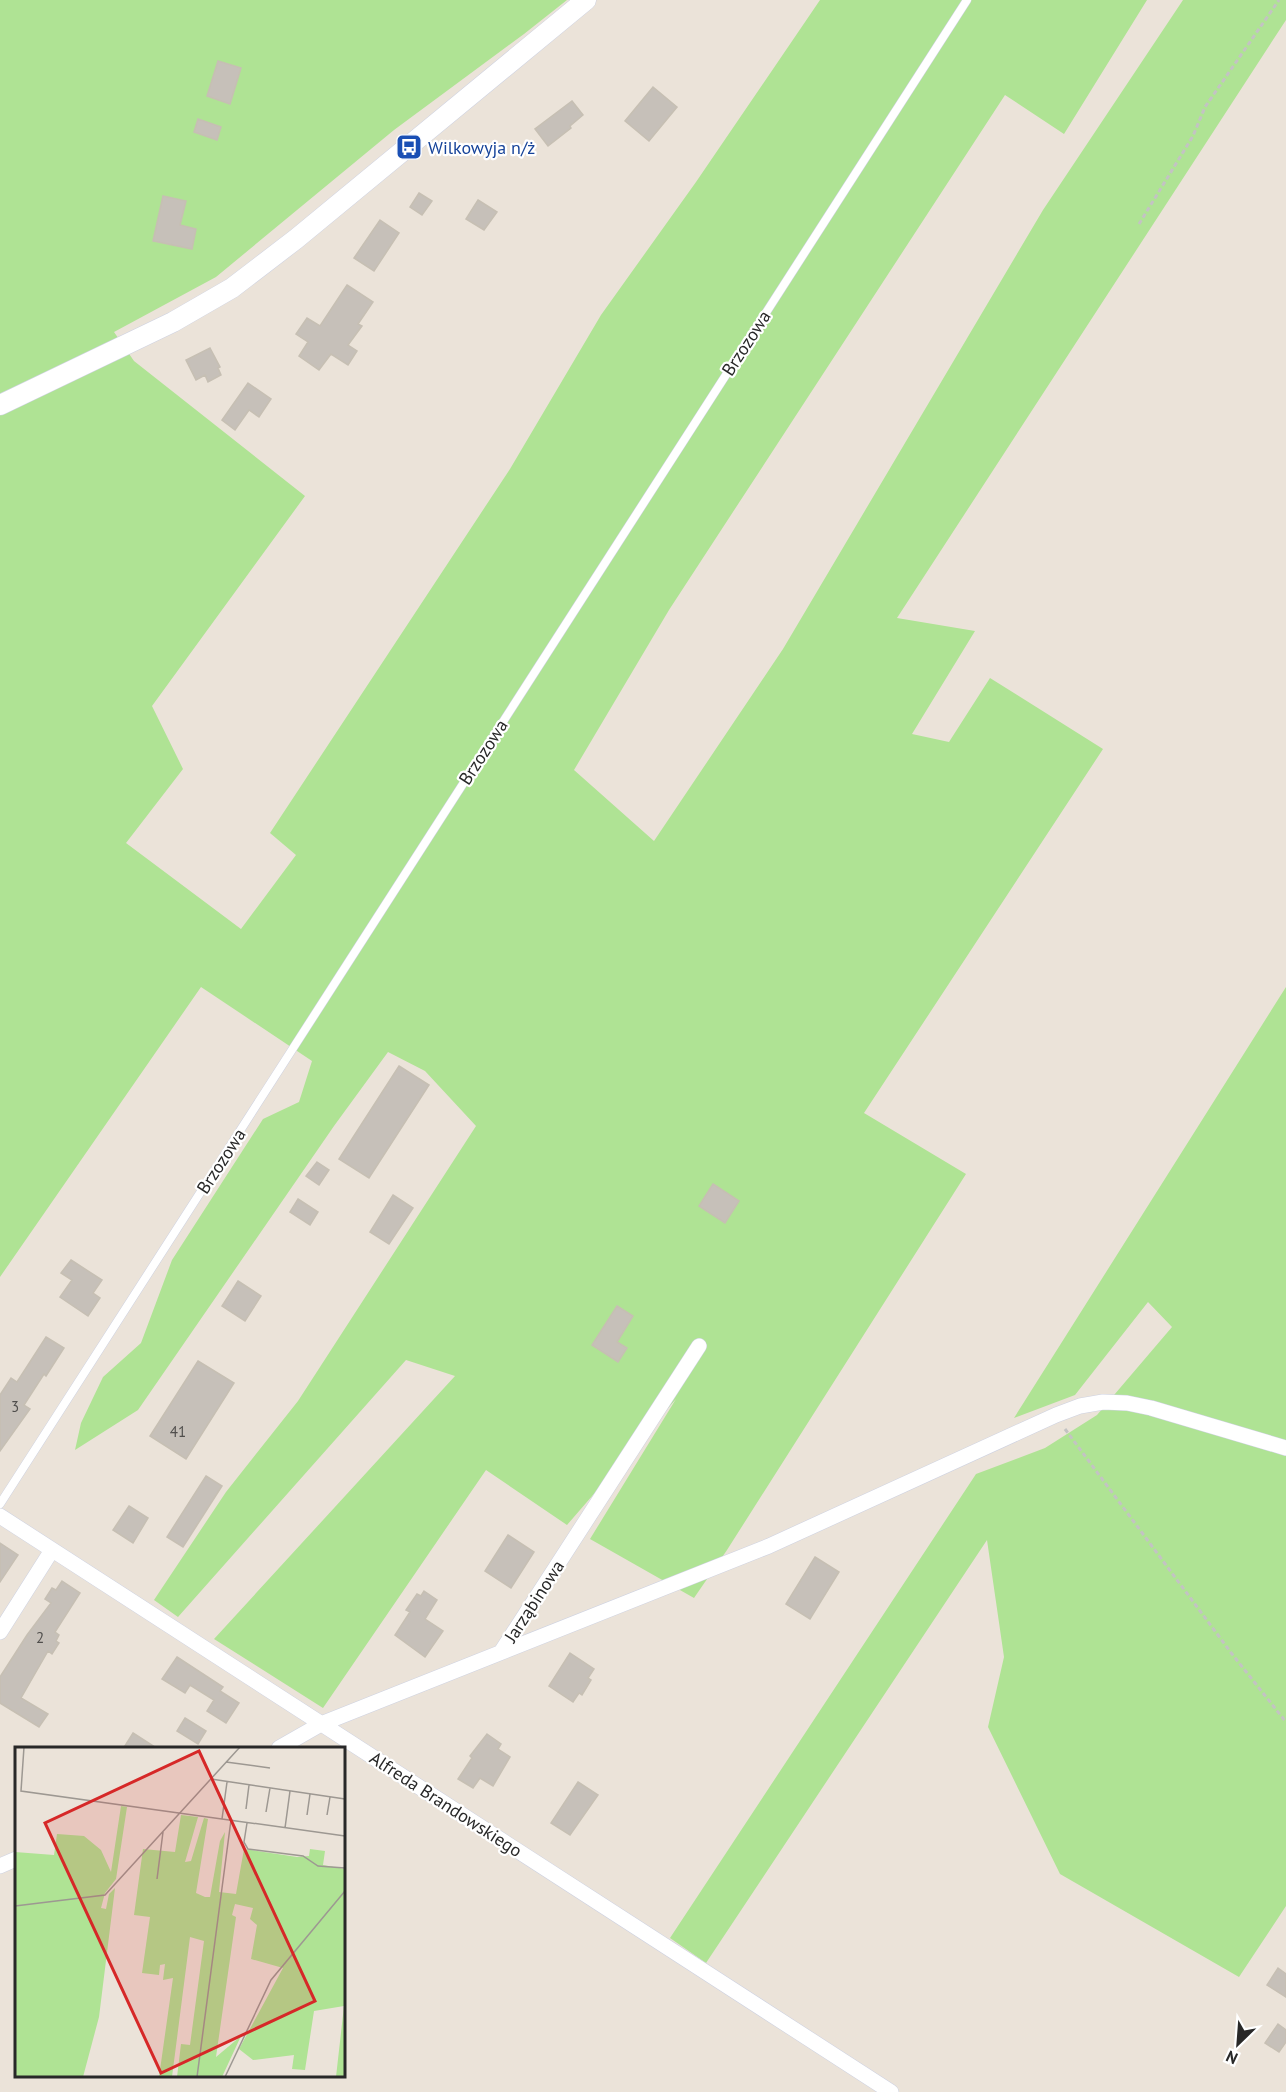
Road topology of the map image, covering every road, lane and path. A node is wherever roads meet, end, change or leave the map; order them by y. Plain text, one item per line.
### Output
1 (586, 0) edge
2 (967, 0) edge
3 (1279, 0) edge
4 (1139, 224) dead end
5 (0, 405) edge
6 (699, 1346) dead end
7 (1056, 1415) junction
8 (1286, 1448) edge
9 (0, 1504) edge
10 (0, 1516) edge
11 (52, 1550) junction
12 (0, 1632) edge
13 (501, 1652) junction
14 (1286, 1722) edge
15 (321, 1724) junction
16 (282, 1747) edge
17 (891, 2092) edge

1 - 5 street
2 - 9 lane, Brzozowa
3 - 4 path
6 - 13 street, Jarząbinowa
7 - 8 street
7 - 13 street
7 - 14 path
10 - 11 street, Alfreda Brandowskiego
11 - 12 street
11 - 15 street, Alfreda Brandowskiego
13 - 15 street, Jarząbinowa
15 - 16 street, Jarząbinowa
15 - 17 street, Alfreda Brandowskiego

